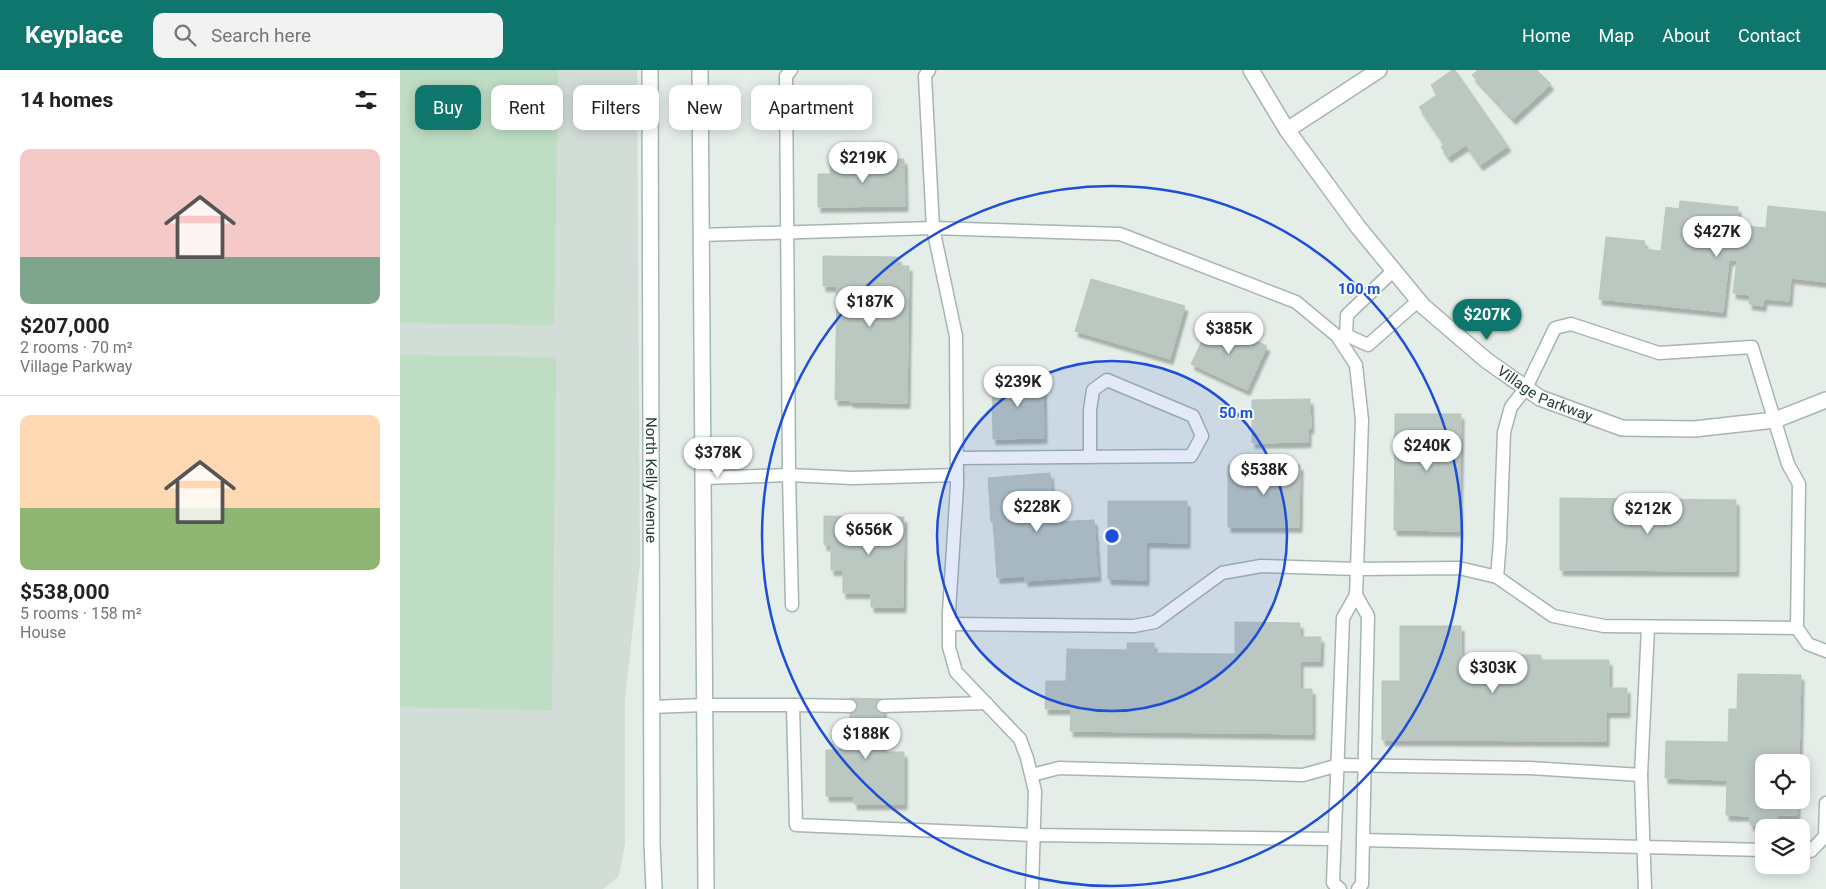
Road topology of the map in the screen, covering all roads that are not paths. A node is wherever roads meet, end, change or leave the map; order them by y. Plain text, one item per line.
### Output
1 (650, 70) edge
2 (700, 70) edge
3 (791, 70) edge
4 (930, 70) edge
5 (1251, 70) edge
6 (1379, 70) edge
7 (1287, 130) junction
8 (933, 228) junction
9 (788, 231) junction
10 (701, 235) junction
11 (1394, 270) junction
12 (1419, 300) junction
13 (1343, 338) junction
14 (1526, 388) junction
15 (1826, 400) edge
16 (1776, 420) junction
17 (1090, 456) junction
18 (957, 458) junction
19 (789, 475) junction
20 (957, 475) junction
21 (703, 478) junction
22 (1357, 568) junction
23 (1497, 577) junction
24 (1356, 595) junction
25 (792, 605) dead end
26 (949, 624) junction
27 (1648, 627) junction
28 (1797, 628) junction
29 (1826, 651) edge
30 (986, 703) junction
31 (704, 705) junction
32 (793, 705) junction
33 (850, 706) dead end
34 (883, 706) dead end
35 (651, 707) junction
36 (1339, 765) junction
37 (1364, 765) junction
38 (1641, 775) junction
39 (1032, 776) junction
40 (1826, 803) edge
41 (1033, 835) junction
42 (1825, 836) edge
43 (1335, 839) junction
44 (1363, 840) junction
45 (1644, 847) junction
46 (1755, 850) edge
47 (1810, 851) edge
48 (654, 889) edge
49 (706, 889) edge
50 (1032, 889) edge
51 (1340, 889) edge
52 (1358, 889) edge
53 (1645, 889) edge

1 - 35 street, North Kelly Avenue
2 - 10 street
3 - 9 lane
4 - 8 lane
5 - 7 street, Village Parkway
6 - 7 street
7 - 11 street, Village Parkway
8 - 9 lane
8 - 13 lane
8 - 18 lane
9 - 10 lane
9 - 19 lane
10 - 21 street
11 - 12 street, Village Parkway
11 - 13 lane
12 - 13 lane
12 - 14 street, Village Parkway
13 - 22 lane
14 - 16 street, Village Parkway
14 - 16 lane
14 - 23 lane
15 - 16 street, Village Parkway
16 - 28 lane
17 - 17 lane
17 - 18 lane
18 - 20 lane
19 - 20 lane
19 - 21 lane
19 - 25 lane
20 - 26 lane
21 - 31 street
22 - 23 lane
22 - 24 lane
22 - 26 lane
23 - 27 lane
24 - 36 lane
24 - 37 lane
26 - 30 lane
27 - 28 lane
27 - 38 lane
28 - 29 lane
30 - 34 lane
30 - 39 lane
31 - 32 lane
31 - 35 lane
31 - 49 street
32 - 33 lane
32 - 41 lane
35 - 48 street, North Kelly Avenue
36 - 37 lane
36 - 39 lane
36 - 43 lane
37 - 38 lane
37 - 44 lane
38 - 45 lane
39 - 41 lane
40 - 42 lane
41 - 43 lane
41 - 50 lane
42 - 47 lane
43 - 51 lane
44 - 45 lane
44 - 52 lane
45 - 46 lane
45 - 53 lane

